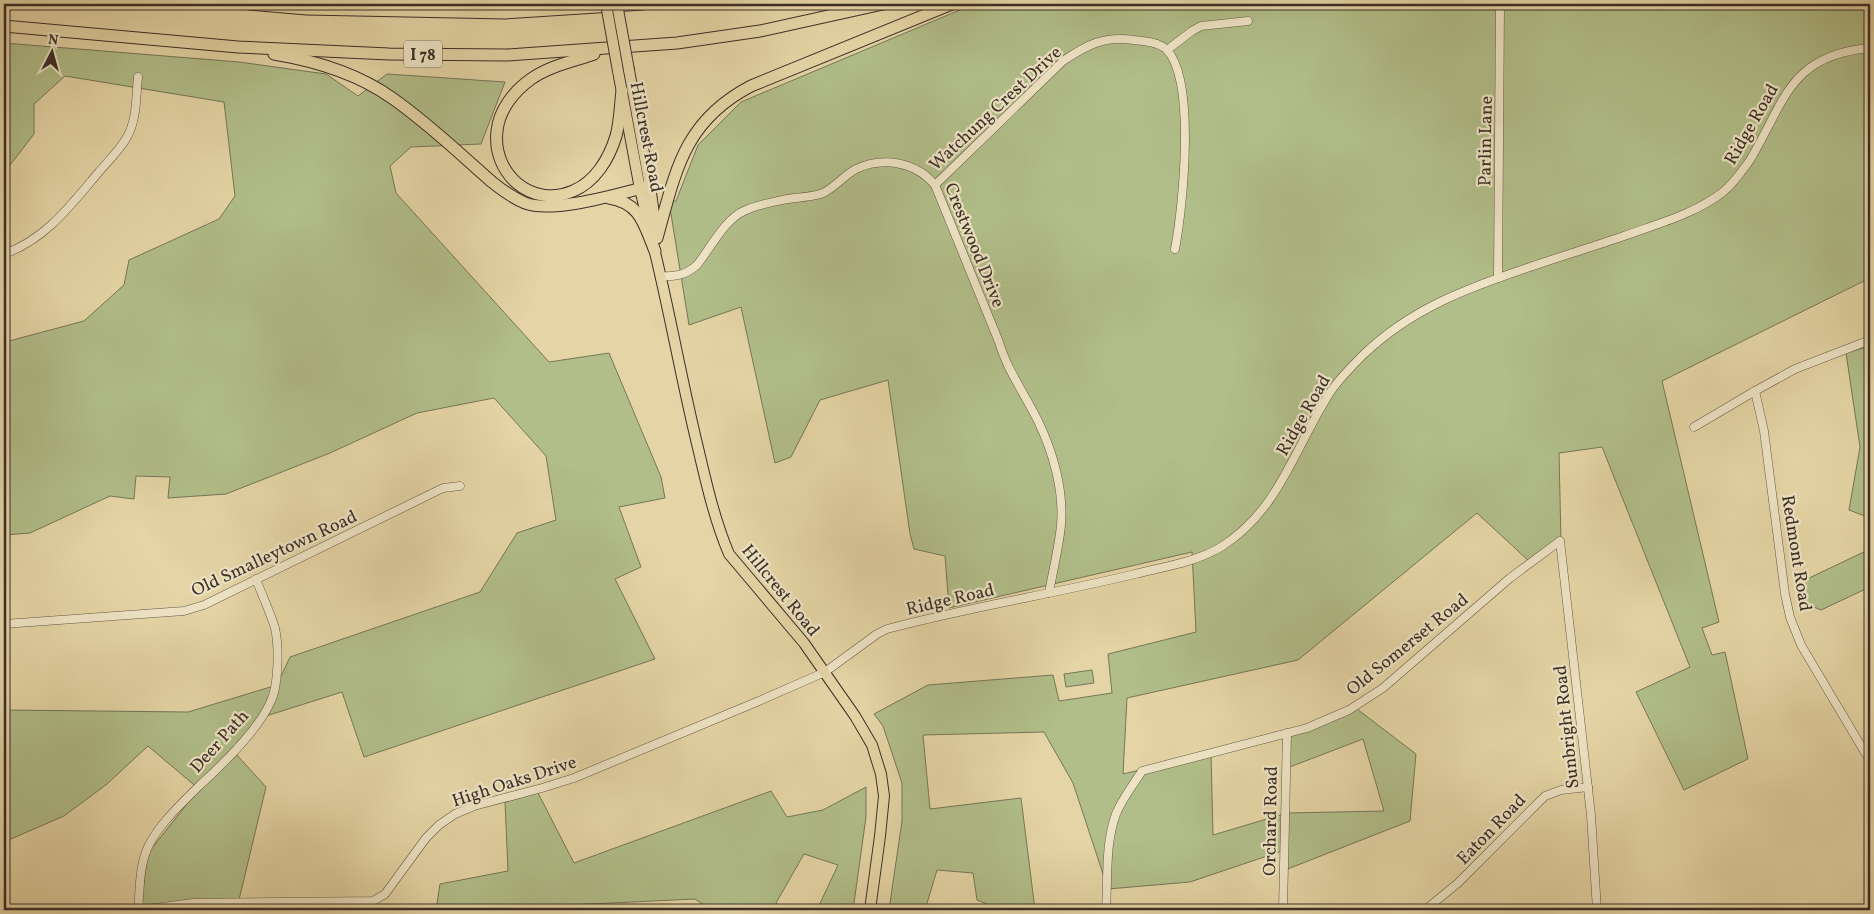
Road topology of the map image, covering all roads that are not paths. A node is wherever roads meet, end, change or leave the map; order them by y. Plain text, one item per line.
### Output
1 (249, 4) edge
2 (606, 4) edge
3 (612, 4) edge
4 (617, 4) edge
5 (644, 4) edge
6 (883, 4) edge
7 (952, 4) edge
8 (1500, 4) edge
9 (592, 8) junction
10 (1248, 21) dead end
11 (4, 26) edge
12 (238, 46) junction
13 (1870, 48) edge
14 (608, 49) junction
15 (1167, 50) junction
16 (624, 70) junction
17 (138, 77) dead end
18 (622, 91) junction
19 (935, 185) junction
20 (645, 187) junction
21 (605, 197) junction
22 (657, 238) junction
23 (1175, 249) dead end
24 (655, 251) junction
25 (4, 254) edge
26 (661, 276) junction
27 (1498, 278) junction
28 (1870, 340) edge
29 (1755, 390) junction
30 (1694, 427) dead end
31 (460, 486) dead end
32 (1560, 541) joint
33 (256, 579) junction
34 (1049, 593) junction
35 (4, 624) edge
36 (825, 672) junction
37 (1287, 733) junction
38 (1870, 761) edge
39 (1588, 787) junction
40 (139, 910) edge
41 (870, 910) edge
42 (1106, 910) edge
43 (1284, 910) edge
44 (1425, 910) edge
45 (1598, 910) edge

1 - 9 highway
2 - 16 main road, Hillcrest Road, bridge
3 - 9 highway
4 - 16 main road, Hillcrest Road, bridge
5 - 9 highway
6 - 14 highway, I 78
7 - 22 highway
8 - 27 street, Parlin Lane
10 - 15 street
11 - 12 highway, I 78
12 - 14 highway, I 78
12 - 21 highway
13 - 27 street, Ridge Road
14 - 18 highway
15 - 19 street, Watchung Crest Drive
15 - 23 street
16 - 18 main road, Hillcrest Road
16 - 20 main road, Hillcrest Road
17 - 25 street
18 - 20 main road, Hillcrest Road
19 - 26 street, Crestwood Drive
19 - 34 street, Crestwood Drive
20 - 21 highway
20 - 22 main road, Hillcrest Road
20 - 24 main road, Hillcrest Road
21 - 24 highway
22 - 26 main road, Hillcrest Road
24 - 26 main road, Hillcrest Road
26 - 36 main road, Hillcrest Road
27 - 34 street, Ridge Road
28 - 29 street
29 - 30 street
29 - 38 street, Redmont Road
31 - 33 street, Old Smalleytown Road
32 - 37 street, Old Somerset Road
32 - 39 street, Sunbright Road
33 - 35 street, Old Smalleytown Road
33 - 40 street, Deer Path
34 - 36 street, Ridge Road
36 - 40 street, High Oaks Drive
36 - 41 main road, Hillcrest Road
37 - 42 street, Old Somerset Road
37 - 43 street, Orchard Road
39 - 44 street, Eaton Road
39 - 45 street, Sunbright Road

